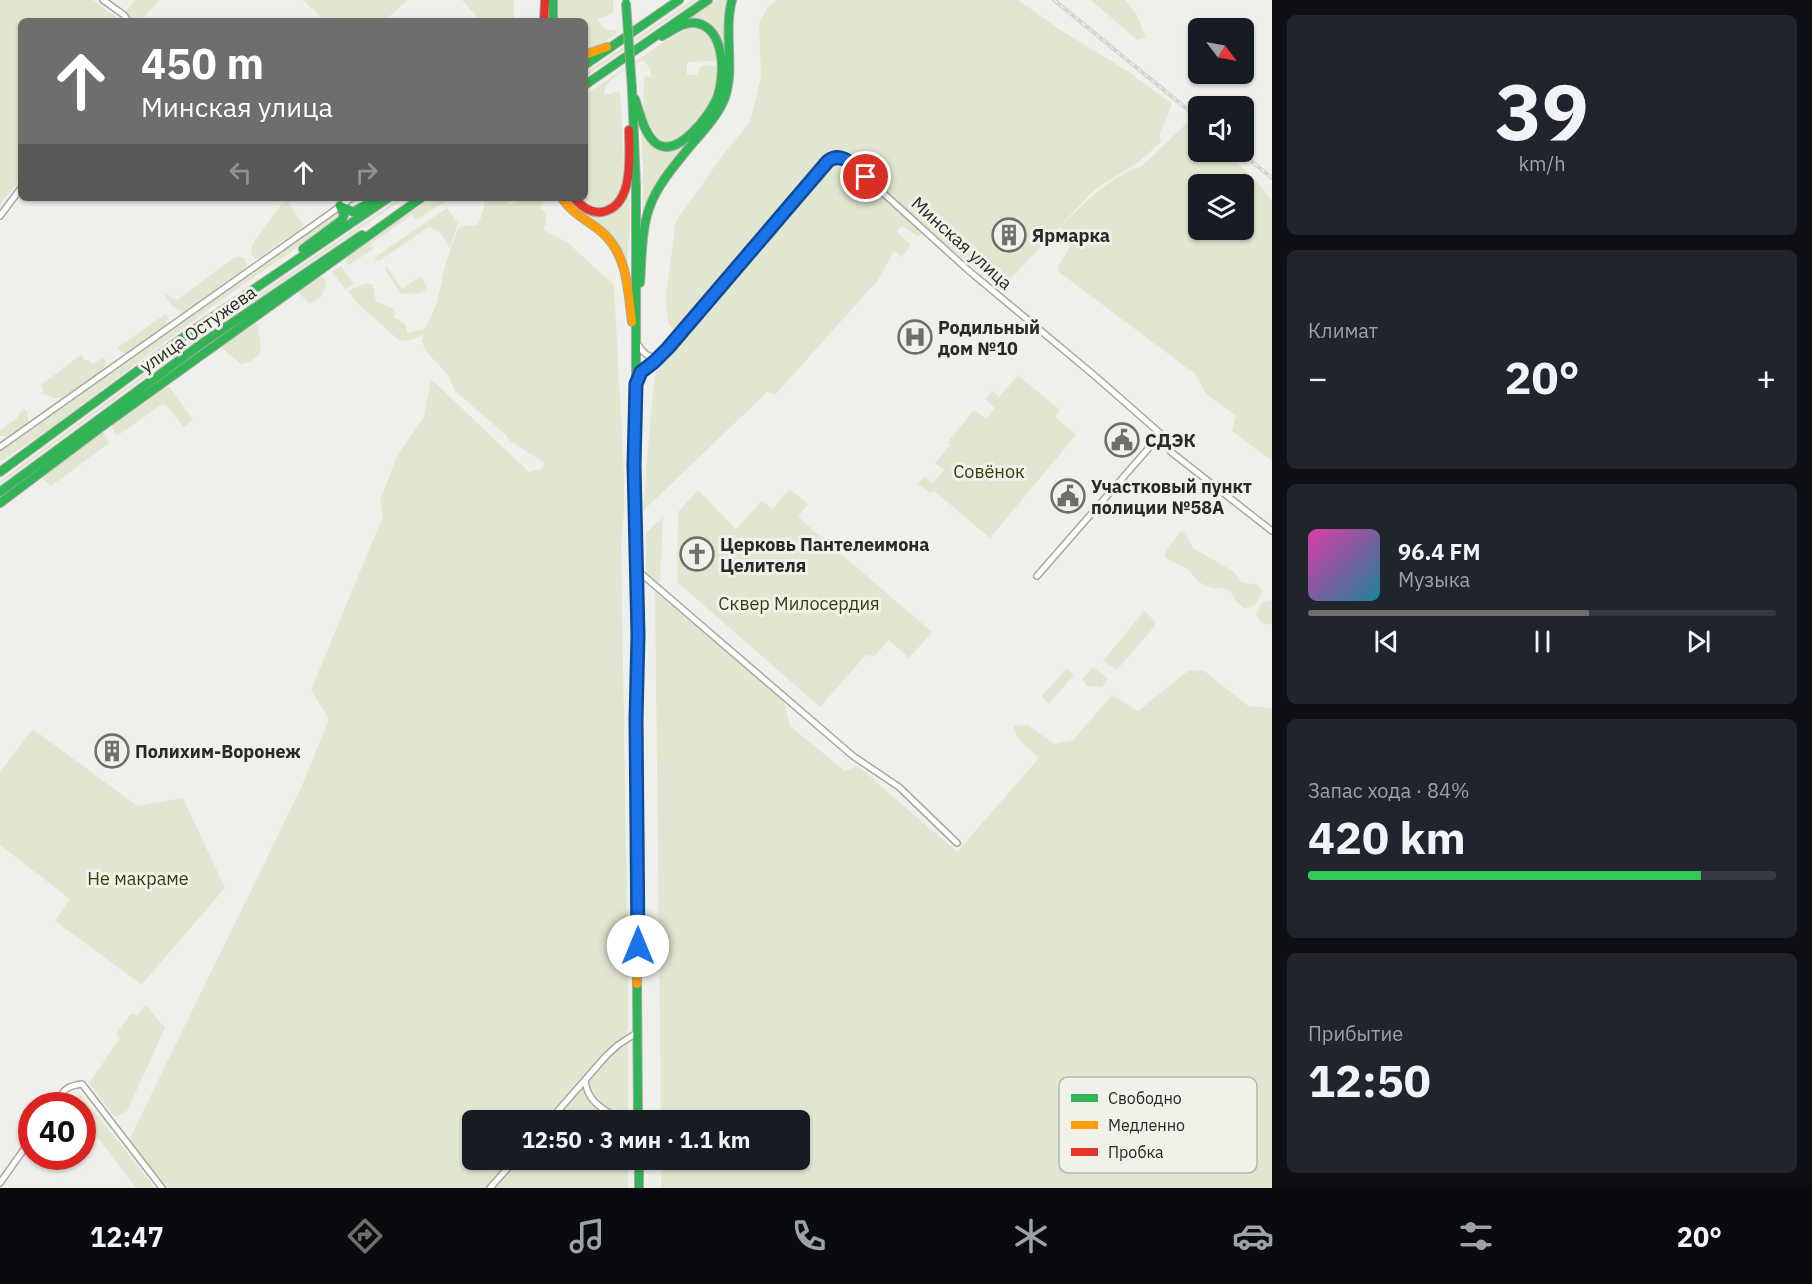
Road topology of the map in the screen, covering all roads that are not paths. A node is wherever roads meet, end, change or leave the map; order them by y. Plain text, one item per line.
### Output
1 (104, 0) edge
2 (545, 0) edge
3 (553, 0) edge
4 (674, 0) edge
5 (679, 0) edge
6 (708, 0) edge
7 (732, 0) edge
8 (626, 1) edge
9 (126, 18) edge
10 (544, 18) edge
11 (553, 18) edge
12 (648, 20) junction
13 (614, 44) junction
14 (645, 44) junction
15 (588, 54) edge
16 (588, 62) edge
17 (614, 66) junction
18 (588, 83) edge
19 (588, 88) edge
20 (632, 89) junction
21 (18, 192) edge
22 (348, 201) edge
23 (373, 201) edge
24 (384, 201) edge
25 (415, 201) edge
26 (416, 201) edge
27 (564, 201) edge
28 (577, 201) edge
29 (340, 206) junction
30 (0, 216) edge
31 (636, 326) junction
32 (185, 336) junction
33 (635, 341) junction
34 (660, 355) junction
35 (636, 384) junction
36 (1161, 434) junction
37 (0, 447) edge
38 (0, 472) edge
39 (0, 492) edge
40 (0, 502) edge
41 (1272, 531) edge
42 (635, 569) junction
43 (1037, 576) dead end
44 (957, 843) dead end
45 (638, 1032) junction
46 (585, 1080) junction
47 (63, 1092) edge
48 (88, 1092) edge
49 (96, 1102) edge
50 (559, 1110) edge
51 (607, 1110) edge
52 (638, 1110) edge
53 (18, 1158) edge
54 (506, 1170) edge
55 (639, 1170) edge
56 (0, 1183) edge
57 (162, 1188) edge
58 (490, 1188) edge
59 (639, 1188) edge

1 - 9 street
2 - 10 street
3 - 11 street
4 - 12 street
5 - 12 street
6 - 14 street
7 - 31 street
8 - 20 street, bridge
12 - 13 street
13 - 15 street
13 - 16 street
14 - 17 street
14 - 20 street
17 - 18 street
17 - 19 street
20 - 28 street
20 - 31 street
21 - 30 street
22 - 29 street
23 - 29 street
24 - 32 street, улица Остужева
25 - 39 street, улица Остужева
26 - 40 street
27 - 33 street
29 - 32 street
29 - 37 street
31 - 33 street
32 - 38 street, улица Остужева
33 - 34 street
33 - 35 street
34 - 35 street, Минская улица
34 - 36 street, Минская улица
35 - 42 street
36 - 41 street, Минская улица
36 - 43 street
42 - 44 street
42 - 45 street
45 - 46 street
45 - 52 street
46 - 50 street
46 - 51 street
47 - 48 street
49 - 57 street
53 - 56 street
54 - 58 street
55 - 59 street

